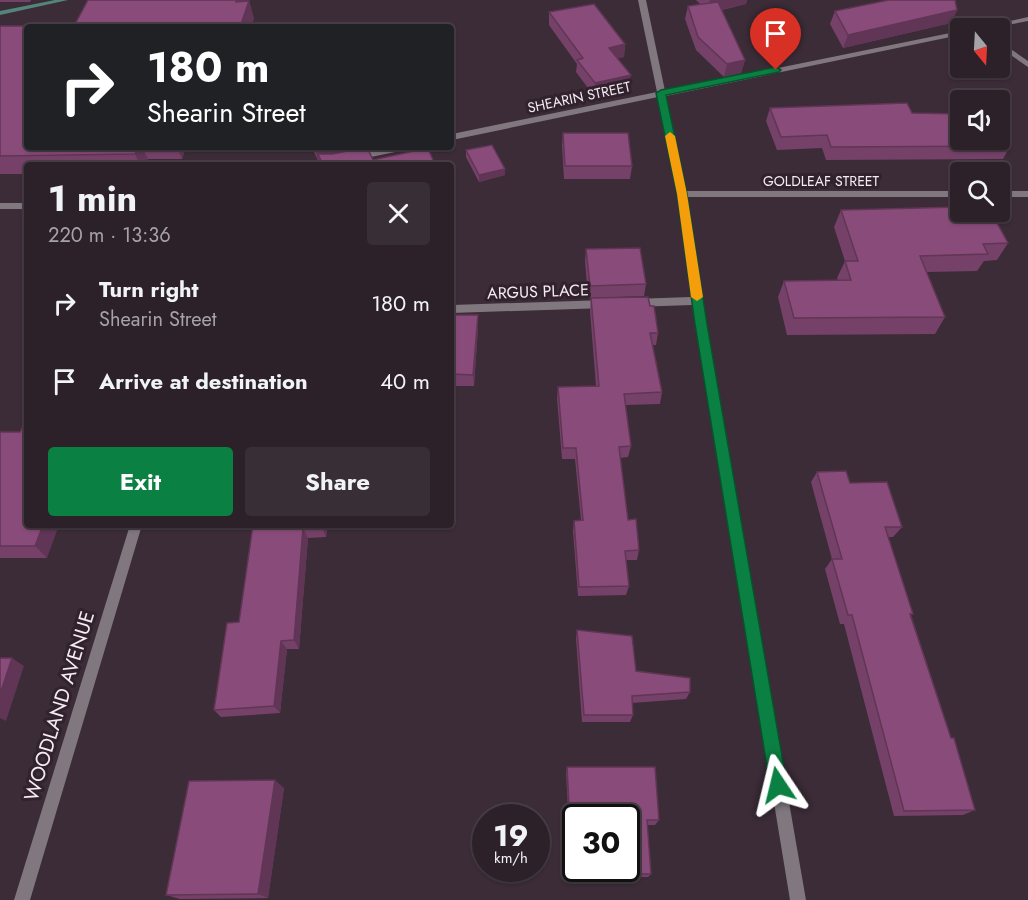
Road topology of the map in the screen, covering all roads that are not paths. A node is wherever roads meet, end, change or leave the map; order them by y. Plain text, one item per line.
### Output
1 (642, 0) edge
2 (1028, 19) edge
3 (1010, 23) edge
4 (950, 35) edge
5 (1010, 51) edge
6 (1028, 64) edge
7 (661, 93) junction
8 (454, 137) edge
9 (390, 150) edge
10 (341, 160) edge
11 (682, 194) junction
12 (950, 194) edge
13 (1010, 194) edge
14 (1028, 194) edge
15 (24, 206) edge
16 (0, 207) edge
17 (697, 301) junction
18 (454, 309) edge
19 (135, 528) edge
20 (22, 900) edge
21 (798, 900) edge

1 - 7 street
2 - 3 street
4 - 7 street, SHEARIN STREET
5 - 6 street
7 - 8 street, SHEARIN STREET
7 - 11 street
9 - 10 street
11 - 12 street, GOLDLEAF STREET
11 - 17 street
13 - 14 street
15 - 16 street
17 - 18 street, ARGUS PLACE
17 - 21 street
19 - 20 street, WOODLAND AVENUE

